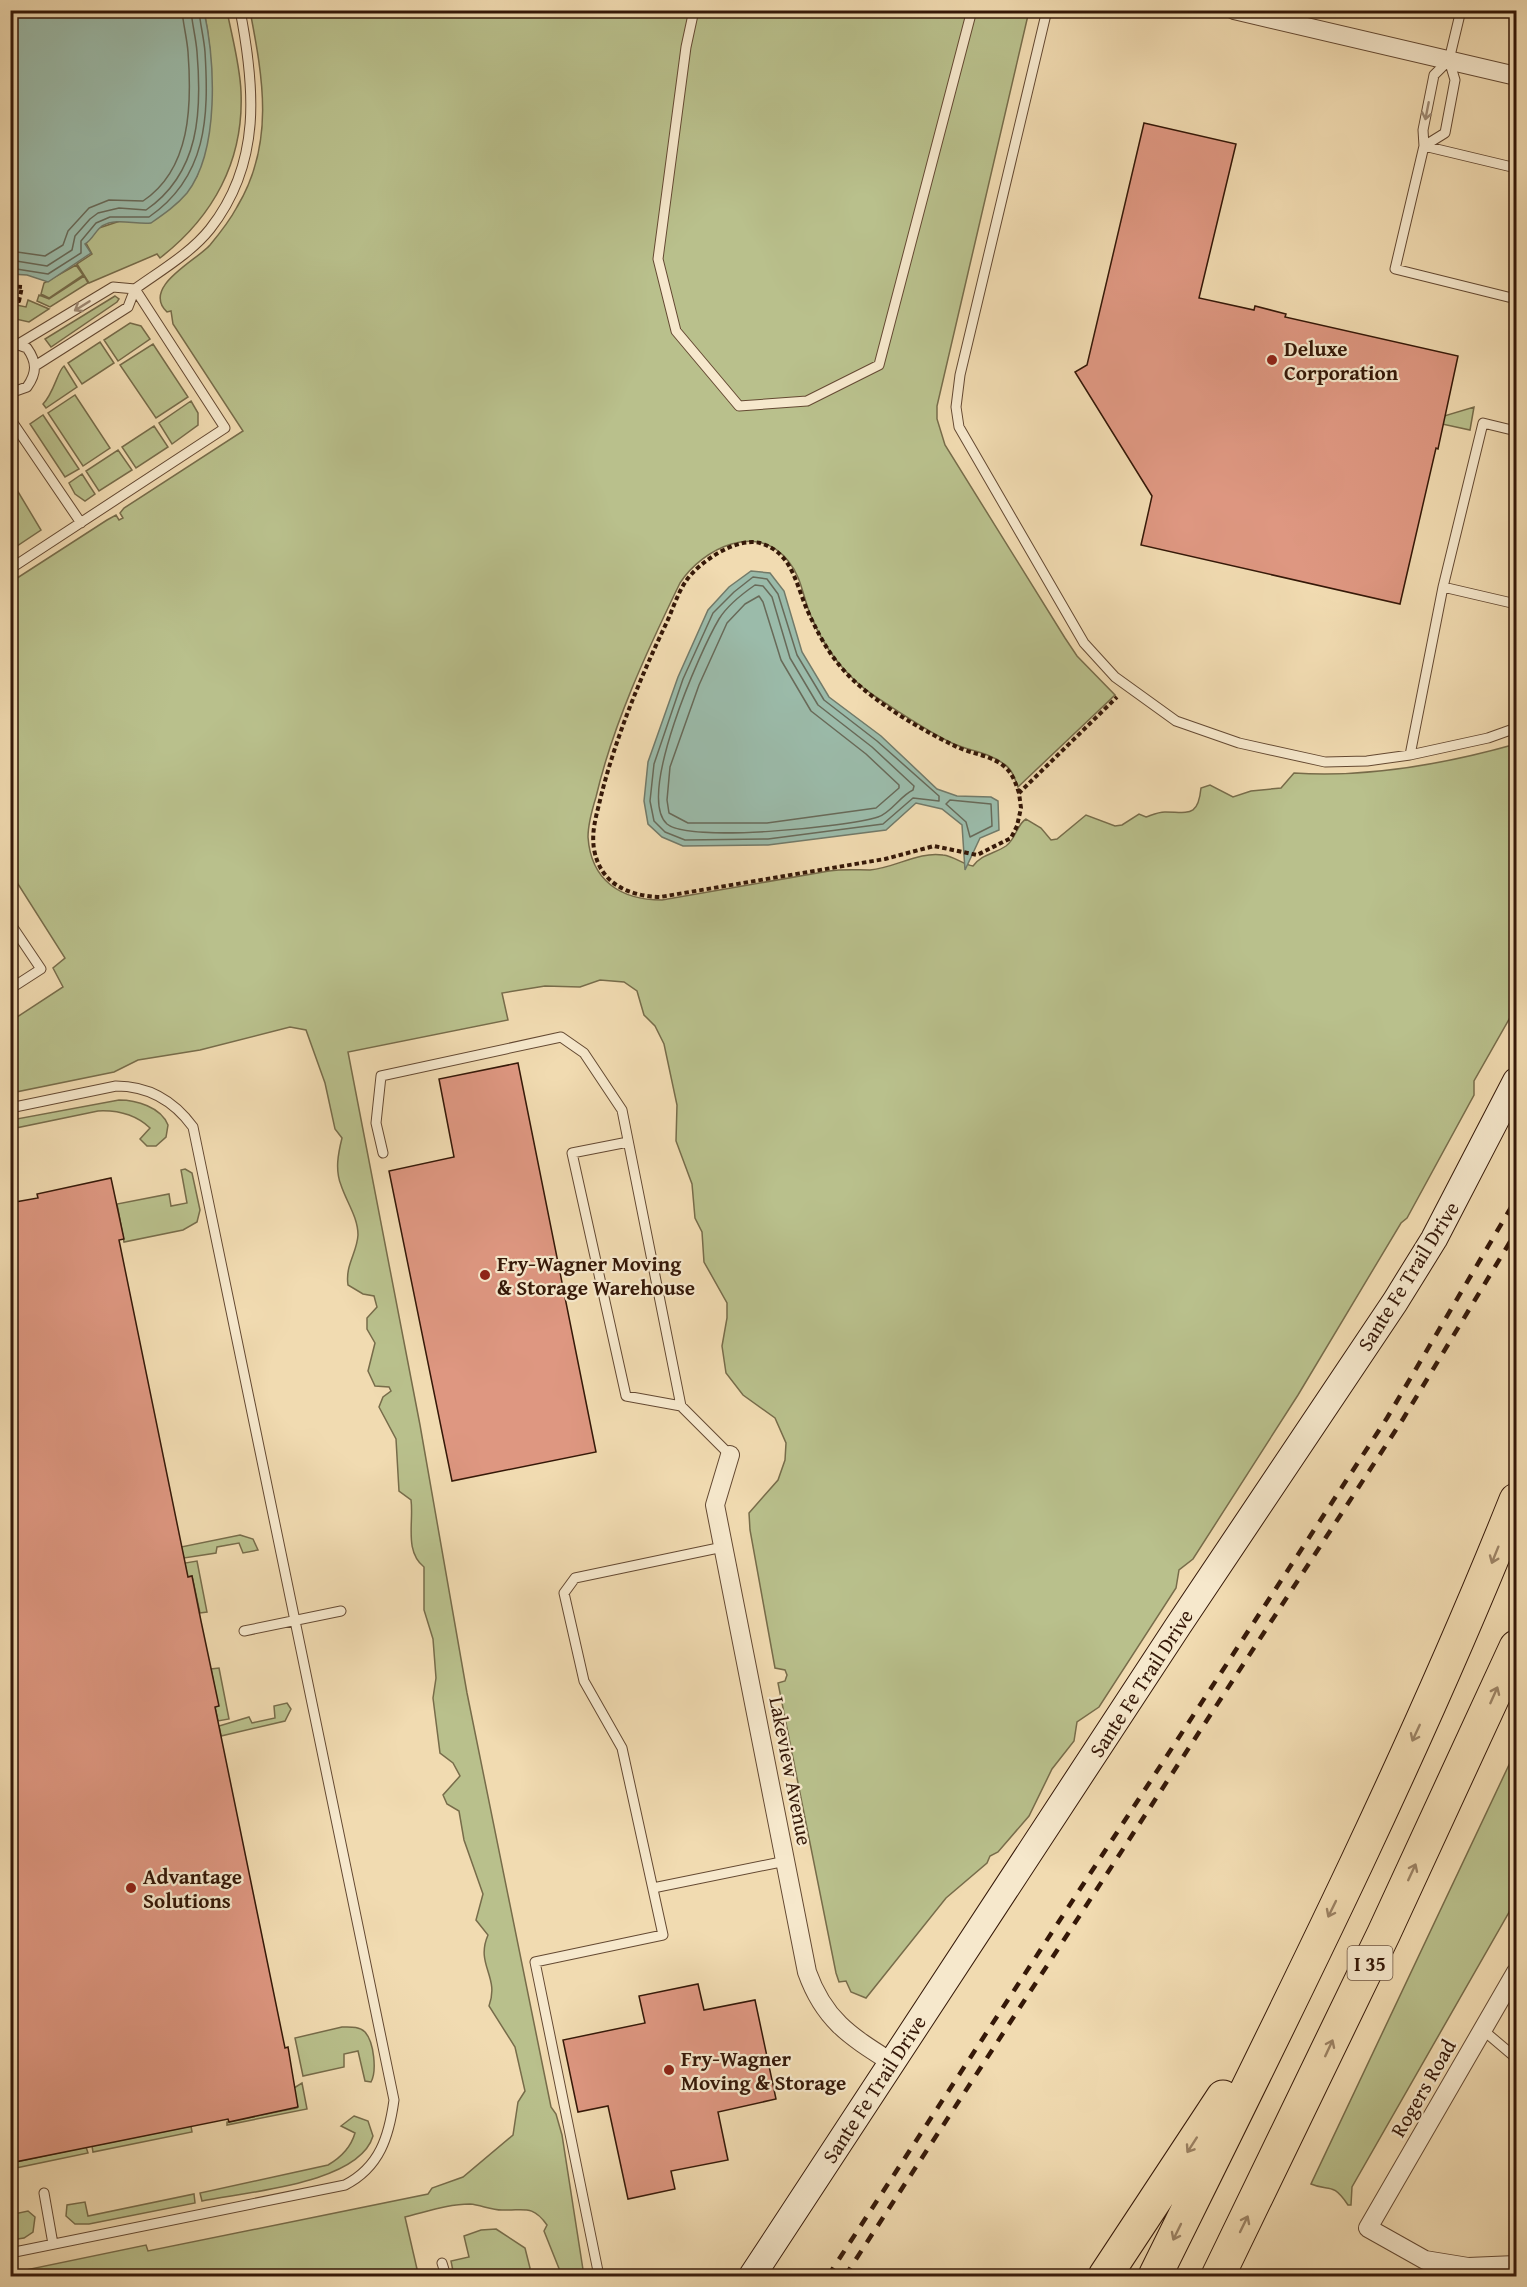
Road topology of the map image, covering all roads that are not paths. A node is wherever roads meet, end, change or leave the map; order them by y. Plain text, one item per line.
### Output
1 (240, 10) edge
2 (694, 10) edge
3 (972, 10) edge
4 (1047, 10) edge
5 (1234, 10) edge
6 (1461, 10) edge
7 (1449, 60) junction
8 (1516, 76) edge
9 (1424, 146) junction
10 (1516, 168) edge
11 (135, 289) junction
12 (1516, 299) edge
13 (15, 343) edge
14 (35, 366) junction
15 (11, 393) edge
16 (1516, 431) edge
17 (81, 523) junction
18 (10, 569) edge
19 (1443, 587) junction
20 (1516, 604) edge
21 (1516, 728) edge
22 (1410, 755) junction
23 (10, 922) edge
24 (10, 989) edge
25 (1516, 1081) edge
26 (10, 1108) edge
27 (628, 1142) junction
28 (383, 1153) dead end
29 (681, 1406) junction
30 (730, 1455) joint
31 (1516, 1500) edge
32 (723, 1547) junction
33 (341, 1611) dead end
34 (296, 1620) junction
35 (244, 1631) dead end
36 (1516, 1647) edge
37 (786, 1861) junction
38 (653, 1888) junction
39 (1516, 1972) edge
40 (1294, 1991) junction
41 (1483, 2030) junction
42 (1516, 2058) edge
43 (891, 2062) junction
44 (44, 2193) dead end
45 (53, 2244) junction
46 (10, 2253) edge
47 (442, 2263) dead end
48 (1516, 2265) edge
49 (446, 2277) edge
50 (599, 2277) edge
51 (752, 2277) edge
52 (1105, 2277) edge
53 (1155, 2277) edge
54 (1218, 2277) edge

1 - 11 lane
2 - 3 lane
4 - 22 lane
5 - 7 street
6 - 7 lane
7 - 8 street
7 -> 9 lane
7 - 9 lane
9 - 10 lane
9 - 12 lane
11 -> 13 lane
11 - 14 lane
11 - 17 lane
13 - 14 lane
14 - 15 lane
15 - 17 lane
16 - 19 lane
17 - 18 lane
19 - 20 lane
19 - 22 lane
21 - 22 lane
23 - 24 lane
25 - 43 main road, Sante Fe Trail Drive
26 - 34 lane
27 - 28 lane
27 - 29 lane
27 - 29 lane
29 - 30 lane
30 - 32 street, Lakeview Avenue
31 -> 40 highway, I 35
32 - 37 street, Lakeview Avenue
32 - 38 lane
33 - 34 lane
34 - 35 lane
34 - 45 lane
54 -> 36 highway, I 35
37 - 38 lane
37 - 43 street, Lakeview Avenue
38 - 50 lane
39 - 41 street, Rogers Road
40 -> 52 highway
40 -> 53 highway, I 35
41 - 42 lane
41 - 48 street, Rogers Road
43 - 51 main road, Sante Fe Trail Drive
44 - 45 lane
45 - 46 lane
47 - 49 lane

